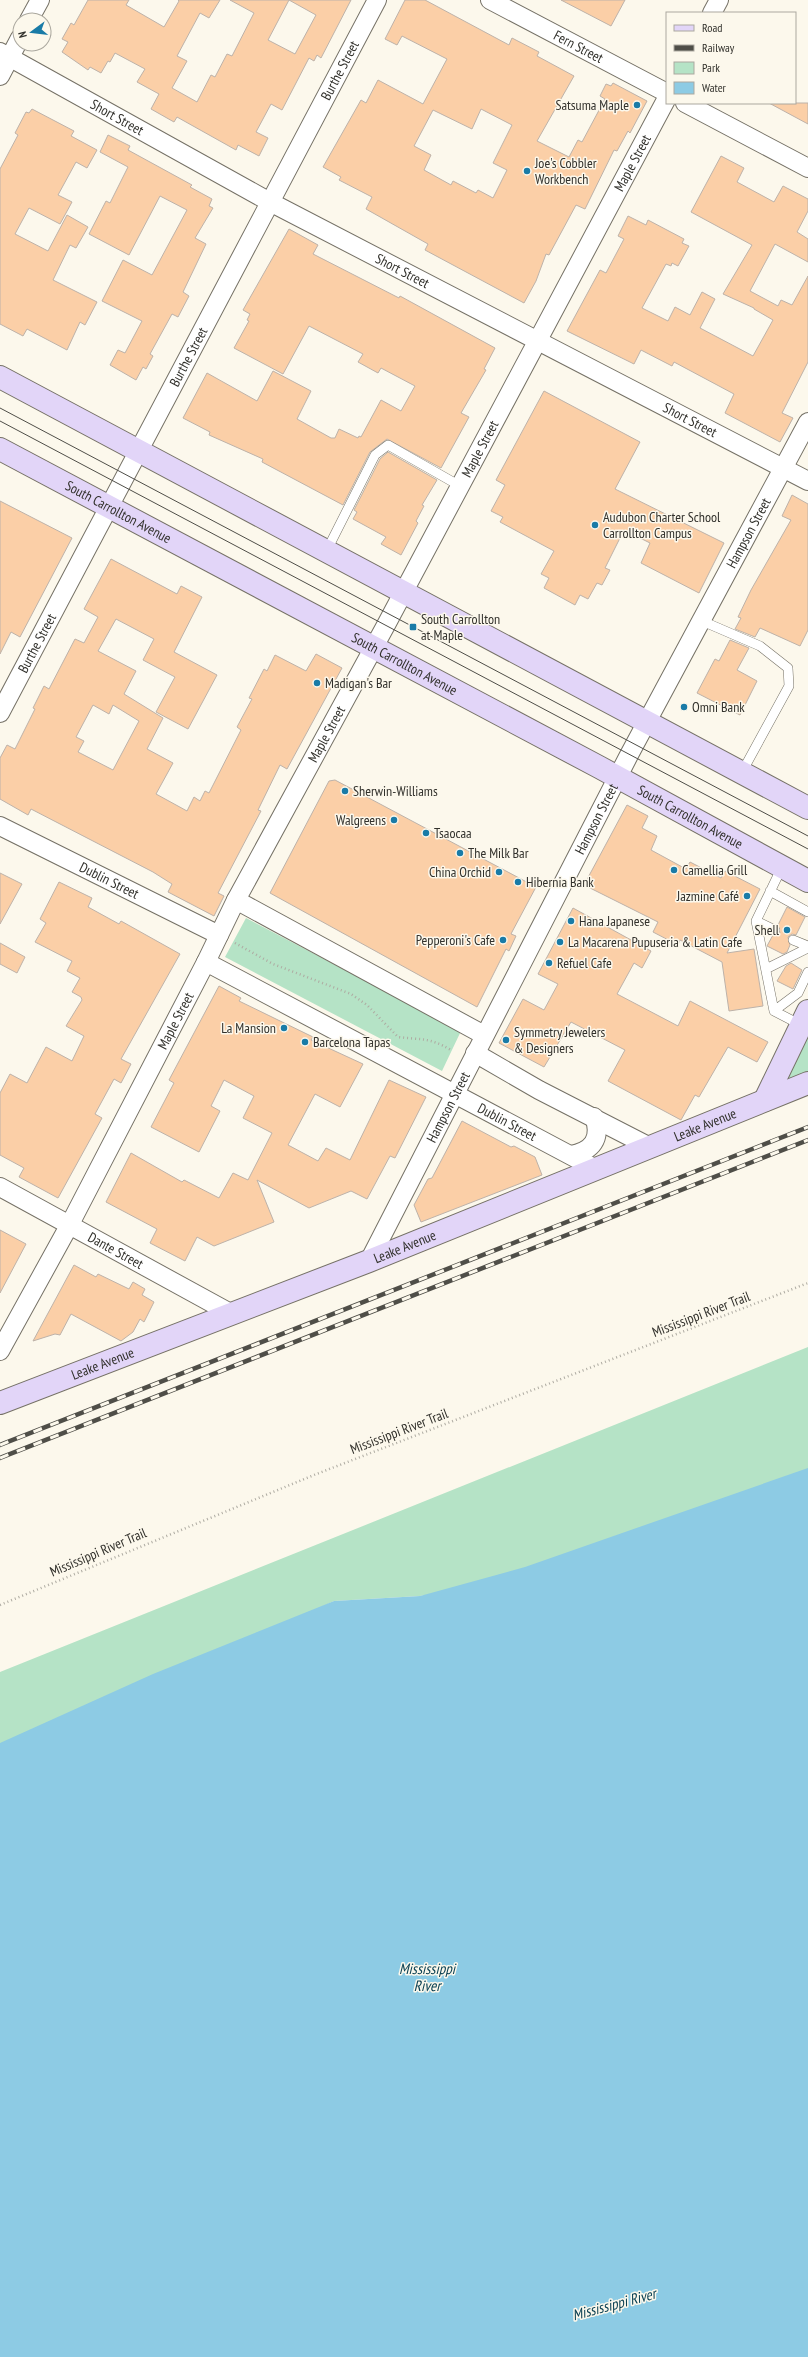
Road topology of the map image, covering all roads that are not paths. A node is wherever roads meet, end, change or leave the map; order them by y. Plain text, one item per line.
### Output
1 (40, 0) edge
2 (377, 0) edge
3 (490, 0) edge
4 (719, 0) edge
5 (33, 12) edge
6 (713, 12) edge
7 (12, 47) edge
8 (5, 55) edge
9 (0, 76) edge
10 (666, 93) edge
11 (666, 100) edge
12 (687, 104) edge
13 (808, 168) edge
14 (270, 202) junction
15 (538, 341) junction
16 (0, 377) edge
17 (808, 422) edge
18 (0, 449) edge
19 (139, 451) junction
20 (784, 468) junction
21 (808, 481) edge
22 (460, 486) junction
23 (110, 507) junction
24 (327, 550) junction
25 (404, 591) junction
26 (702, 621) junction
27 (374, 648) junction
28 (0, 713) edge
29 (648, 721) junction
30 (742, 772) junction
31 (618, 777) junction
32 (808, 808) edge
33 (0, 826) edge
34 (782, 867) junction
35 (808, 881) edge
36 (770, 891) junction
37 (236, 900) junction
38 (808, 912) edge
39 (756, 921) junction
40 (775, 930) dead end
41 (216, 940) junction
42 (793, 940) dead end
43 (808, 947) edge
44 (206, 962) junction
45 (766, 969) junction
46 (808, 972) edge
47 (774, 1011) junction
48 (805, 1018) edge
49 (484, 1035) junction
50 (475, 1053) junction
51 (808, 1083) edge
52 (456, 1092) junction
53 (765, 1100) junction
54 (594, 1117) junction
55 (650, 1147) junction
56 (571, 1155) junction
57 (596, 1169) junction
58 (0, 1187) edge
59 (70, 1224) junction
60 (369, 1261) junction
61 (232, 1314) junction
62 (0, 1351) edge
63 (0, 1403) edge

1 - 5 street
2 - 14 street, Burthe Street
3 - 10 street, Fern Street
4 - 6 street
7 - 8 street
8 - 9 street
8 - 14 street, Short Street
11 - 15 street, Maple Street
12 - 13 street
14 - 15 street, Short Street
14 - 19 street, Burthe Street
15 - 20 street, Short Street
15 - 22 street, Maple Street
16 - 19 main road
17 - 20 street, Hampson Street
18 - 23 main road, South Carrollton Avenue
19 - 23 street, Burthe Street
19 - 24 main road
20 - 21 street, Short Street
20 - 26 street, Hampson Street
22 - 24 lane
22 - 25 street, Maple Street
23 - 27 main road, South Carrollton Avenue
23 - 28 street, Burthe Street
24 - 25 main road
25 - 27 street, Maple Street
25 - 29 main road
26 - 29 street, Hampson Street
26 - 30 lane
27 - 31 main road, South Carrollton Avenue
27 - 37 street, Maple Street
29 - 30 main road
29 - 31 street, Hampson Street
30 - 32 main road
31 - 34 main road, South Carrollton Avenue
31 - 49 street, Hampson Street
33 - 41 street, Dublin Street
34 - 35 main road, South Carrollton Avenue
34 - 36 lane
36 - 38 lane
36 - 39 lane
37 - 41 street, Maple Street
37 - 49 street
39 - 40 lane
39 - 45 lane
41 - 44 street, Maple Street
42 - 43 lane
43 - 45 lane
44 - 52 street, Dublin Street
44 - 59 street, Maple Street
45 - 47 lane
46 - 47 lane
47 - 48 lane
48 - 53 main road
49 - 50 street, Hampson Street
50 - 52 street, Hampson Street
50 - 54 street
51 - 53 main road, Leake Avenue
52 - 56 street, Dublin Street
52 - 60 street, Hampson Street
53 - 55 main road, Leake Avenue
54 - 55 street
54 - 56 street
55 - 57 main road, Leake Avenue
56 - 57 street, Dublin Street
57 - 60 main road, Leake Avenue
58 - 59 street, Dante Street
59 - 61 street, Dante Street
59 - 62 street, Maple Street
60 - 61 main road, Leake Avenue
61 - 63 main road, Leake Avenue

